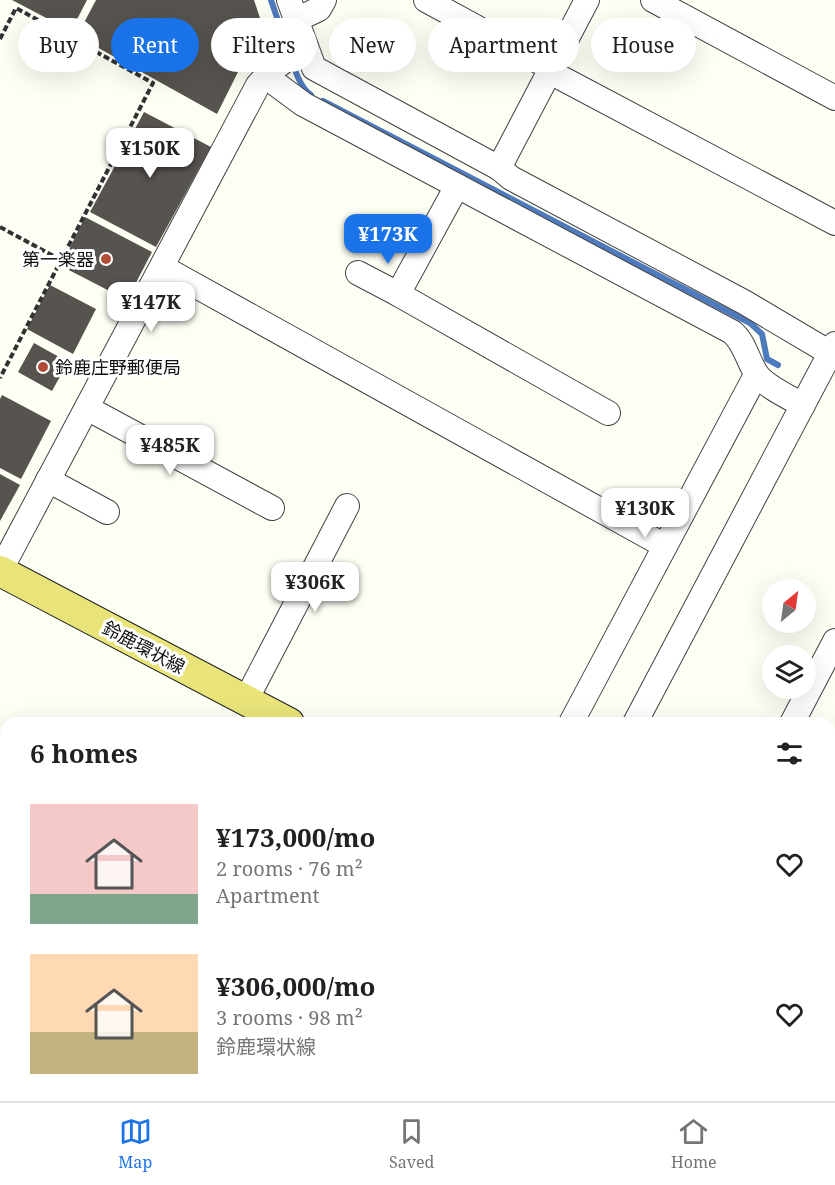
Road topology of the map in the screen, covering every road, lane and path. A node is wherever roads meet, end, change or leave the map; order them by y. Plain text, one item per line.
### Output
1 (324, 0) edge
2 (426, 0) edge
3 (587, 0) edge
4 (653, 0) edge
5 (292, 10) edge
6 (458, 18) edge
7 (577, 18) edge
8 (0, 39) edge
9 (317, 70) edge
10 (549, 72) edge
11 (554, 72) edge
12 (269, 73) joint
13 (835, 98) edge
14 (499, 168) junction
15 (457, 186) junction
16 (531, 206) junction
17 (835, 223) edge
18 (0, 227) edge
19 (61, 260) junction
20 (162, 267) junction
21 (358, 273) dead end
22 (398, 294) junction
23 (833, 349) edge
24 (756, 375) junction
25 (0, 378) edge
26 (803, 405) junction
27 (87, 408) junction
28 (608, 413) dead end
29 (48, 480) junction
30 (347, 506) dead end
31 (272, 508) dead end
32 (107, 512) dead end
33 (665, 546) junction
34 (0, 571) edge
35 (835, 640) edge
36 (246, 700) junction
37 (278, 717) edge
38 (574, 717) edge
39 (638, 717) edge
40 (795, 717) edge

1 - 5 street
2 - 6 street
3 - 7 street
4 - 13 street
8 - 19 path
9 - 14 street
10 - 14 street
11 - 17 street
12 - 15 street
12 - 20 street
14 - 16 street
15 - 16 street
15 - 22 street
16 - 23 street
16 - 24 street
18 - 19 path
19 - 25 path
20 - 27 street
20 - 33 street
21 - 22 street
22 - 28 street
23 - 26 street
24 - 26 street
24 - 33 street
26 - 39 street
27 - 29 street
27 - 31 street
29 - 32 street
29 - 34 street
30 - 36 street
33 - 38 street
34 - 36 main road, 鈴鹿環状線
35 - 40 street
36 - 37 main road, 鈴鹿環状線

